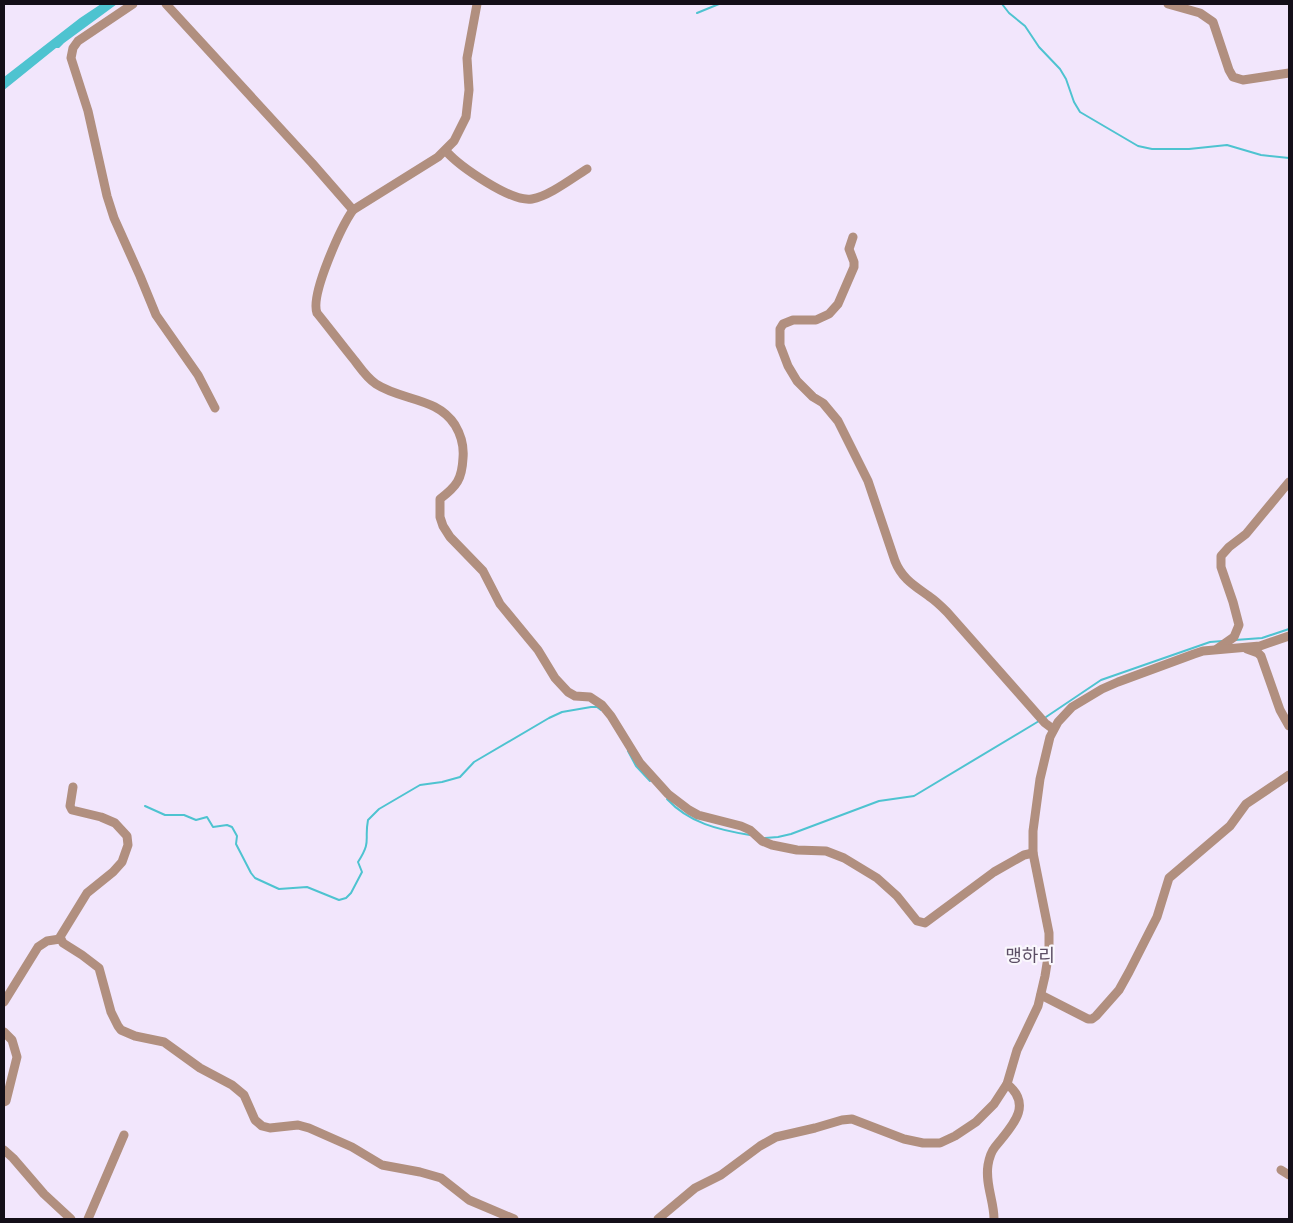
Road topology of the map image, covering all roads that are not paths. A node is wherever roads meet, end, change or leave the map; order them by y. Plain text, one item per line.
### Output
1 (133, 4) edge
2 (166, 4) edge
3 (477, 4) edge
4 (1168, 4) edge
5 (1289, 73) edge
6 (446, 152) junction
7 (586, 169) dead end
8 (353, 210) junction
9 (853, 237) dead end
10 (215, 408) dead end
11 (1289, 482) edge
12 (1289, 636) edge
13 (1242, 648) junction
14 (1213, 651) junction
15 (1289, 726) edge
16 (1053, 729) junction
17 (1289, 775) edge
18 (73, 787) dead end
19 (1033, 853) junction
20 (60, 939) junction
21 (1041, 995) junction
22 (4, 1002) edge
23 (4, 1032) edge
24 (1006, 1084) junction
25 (4, 1102) edge
26 (124, 1135) dead end
27 (4, 1150) edge
28 (72, 1219) edge
29 (88, 1219) edge
30 (514, 1219) edge
31 (658, 1219) edge
32 (994, 1219) edge

1 - 10 street
2 - 8 street
3 - 6 street
4 - 5 street
6 - 7 street
6 - 8 street
8 - 19 street
9 - 16 street
11 - 14 street
12 - 13 street
13 - 14 street
13 - 15 street
14 - 16 street
16 - 19 street
17 - 21 street
18 - 20 street
19 - 21 street
20 - 22 street
20 - 30 street
21 - 24 street
23 - 25 street
24 - 31 street
24 - 32 street
26 - 29 street
27 - 28 street

